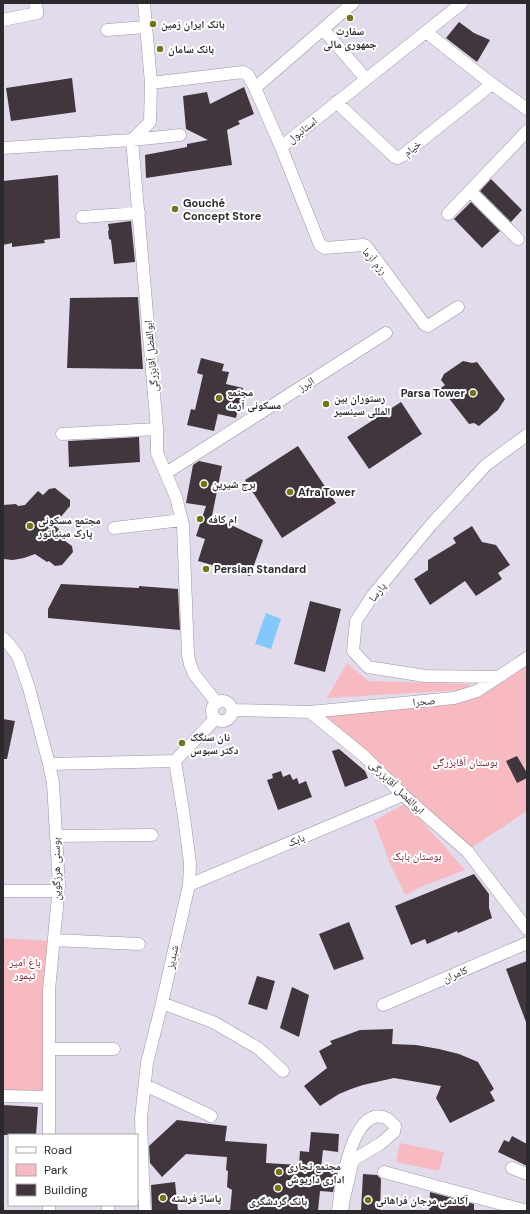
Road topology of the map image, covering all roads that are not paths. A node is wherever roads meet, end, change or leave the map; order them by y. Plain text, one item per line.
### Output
1 (35, 3) edge
2 (144, 3) edge
3 (352, 3) edge
4 (462, 3) edge
5 (3, 20) edge
6 (146, 27) junction
7 (323, 28) junction
8 (107, 30) dead end
9 (426, 32) junction
10 (366, 79) junction
11 (151, 83) junction
12 (492, 84) junction
13 (256, 88) junction
14 (336, 102) junction
15 (527, 109) edge
16 (527, 131) edge
17 (180, 135) dead end
18 (132, 140) junction
19 (281, 147) junction
20 (3, 148) edge
21 (470, 191) junction
22 (139, 213) junction
23 (448, 214) dead end
24 (82, 217) dead end
25 (518, 239) dead end
26 (458, 306) dead end
27 (386, 333) dead end
28 (157, 429) junction
29 (62, 434) dead end
30 (527, 435) edge
31 (166, 473) junction
32 (182, 520) junction
33 (114, 528) dead end
34 (3, 638) edge
35 (527, 658) edge
36 (498, 677) junction
37 (217, 703) junction
38 (232, 710) junction
39 (310, 712) junction
40 (215, 719) junction
41 (175, 761) junction
42 (50, 764) junction
43 (403, 795) junction
44 (152, 835) dead end
45 (56, 836) junction
46 (189, 885) junction
47 (3, 892) edge
48 (58, 892) junction
49 (527, 930) edge
50 (54, 940) junction
51 (527, 943) edge
52 (139, 944) dead end
53 (162, 1003) junction
54 (383, 1005) dead end
55 (49, 1049) junction
56 (114, 1049) dead end
57 (283, 1071) dead end
58 (145, 1085) junction
59 (3, 1096) edge
60 (49, 1097) junction
61 (211, 1116) dead end
62 (49, 1134) edge
63 (512, 1168) dead end
64 (384, 1172) dead end
65 (527, 1174) edge
66 (146, 1211) edge
67 (338, 1211) edge
68 (342, 1211) edge
69 (527, 1211) edge

1 - 5 street
2 - 6 street
3 - 7 street
4 - 9 street, استانبول
6 - 8 street
6 - 11 street
7 - 10 street
7 - 13 street
9 - 10 street, استانبول
9 - 12 street
10 - 14 street, استانبول
11 - 13 street, استانبول
11 - 18 street
12 - 14 street, خیام
12 - 15 street
13 - 19 street, استانبول
14 - 19 street, استانبول
16 - 21 street
17 - 18 street
18 - 20 street
18 - 22 street, ابوالفضل آقابزرگی
19 - 26 street, رزم آزما
21 - 23 street
21 - 25 street
22 - 24 street
22 - 28 street, ابوالفضل آقابزرگی
27 - 31 street, البرز
28 - 29 street
28 - 31 street, ابوالفضل آقابزرگی
30 - 36 street, پارسا
31 - 32 street, ابوالفضل آقابزرگی
32 - 33 street
32 - 37 street, ابوالفضل آقابزرگی
34 - 42 street, بوسنی هرزگوین
35 - 36 street, صحرا
36 - 39 street, صحرا
37 - 38 street
37 - 40 street
38 - 39 street
38 - 40 street
39 - 43 street, ابوالفضل آقابزرگی
40 - 41 street
41 - 42 street
41 - 46 street, شبدیز
42 - 45 street, بوسنی هرزگوین
43 - 46 street, بابک
43 - 49 street, ابوالفضل آقابزرگی
44 - 45 street
45 - 48 street, بوسنی هرزگوین
46 - 53 street, شبدیز
47 - 48 street
48 - 50 street, بوسنی هرزگوین
50 - 52 street
50 - 55 street, بوسنی هرزگوین
51 - 54 street, کامران
53 - 57 street
53 - 58 street, شبدیز
55 - 56 street
55 - 60 street, بوسنی هرزگوین
58 - 61 street
58 - 66 street, شبدیز
59 - 60 street
60 - 62 street, بوسنی هرزگوین
63 - 65 street
64 - 69 street
67 - 68 street

